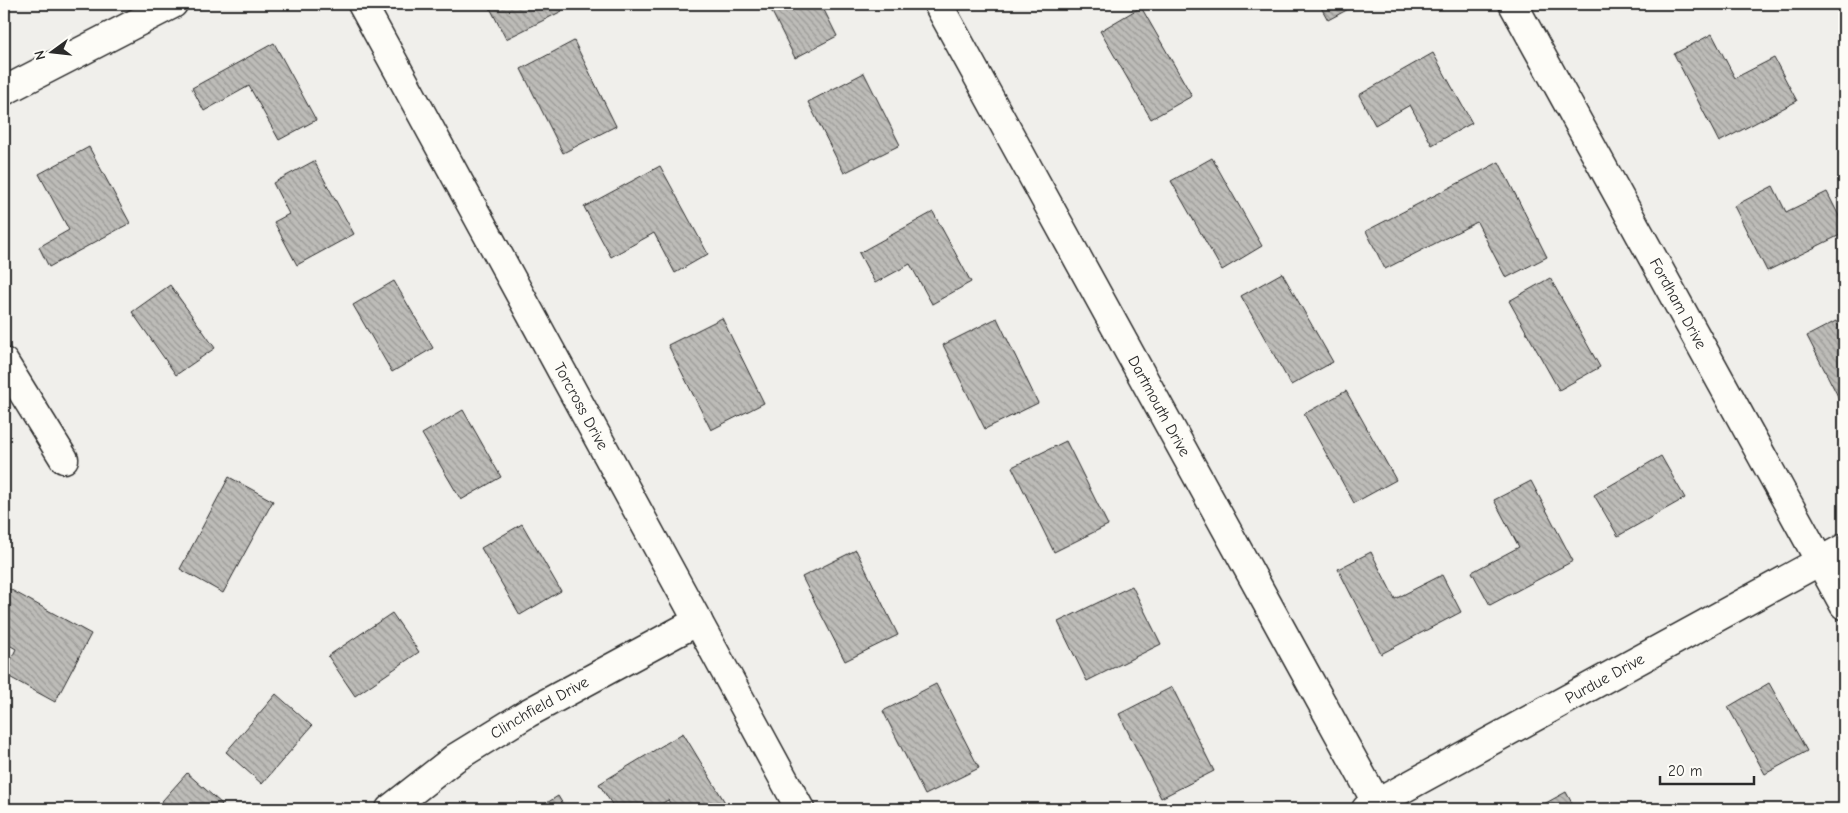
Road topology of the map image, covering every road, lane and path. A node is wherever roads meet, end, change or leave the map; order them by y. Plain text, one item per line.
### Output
1 (173, 4) edge
2 (362, 4) edge
3 (938, 4) edge
4 (1513, 4) edge
5 (4, 92) edge
6 (4, 362) edge
7 (64, 459) dead end
8 (1844, 548) edge
9 (1820, 561) junction
10 (1844, 605) edge
11 (698, 622) junction
12 (1374, 807) edge
13 (390, 809) edge
14 (800, 809) edge

1 - 5 street
2 - 11 street, Torcross Drive
3 - 12 street, Dartmouth Drive
4 - 9 street, Fordham Drive
6 - 7 street
8 - 9 street, Purdue Drive
9 - 10 street, Fordham Drive
9 - 12 street, Purdue Drive
11 - 13 street, Clinchfield Drive
11 - 14 street, Torcross Drive

